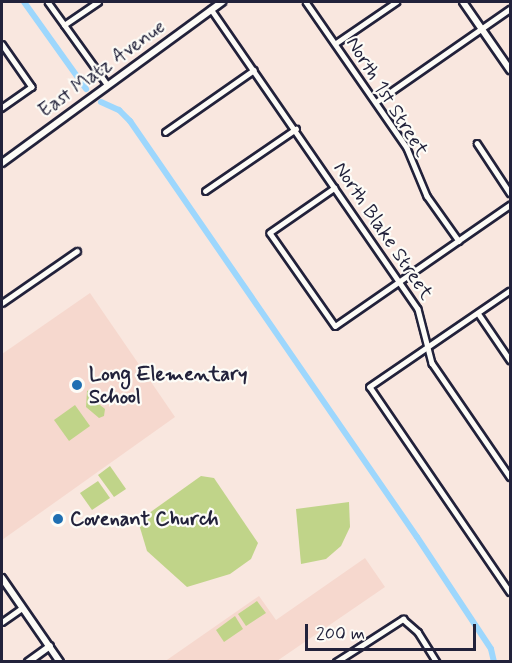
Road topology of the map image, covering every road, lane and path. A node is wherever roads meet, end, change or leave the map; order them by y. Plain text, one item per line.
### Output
1 (48, 2) edge
2 (98, 2) edge
3 (222, 2) edge
4 (306, 2) edge
5 (396, 2) edge
6 (463, 2) edge
7 (212, 9) junction
8 (510, 9) edge
9 (64, 25) junction
10 (482, 29) junction
11 (336, 43) junction
12 (2, 44) edge
13 (510, 69) edge
14 (254, 70) junction
15 (107, 84) junction
16 (376, 102) junction
17 (2, 108) edge
18 (296, 129) junction
19 (165, 132) dead end
20 (477, 143) dead end
21 (2, 162) edge
22 (335, 188) junction
23 (205, 191) dead end
24 (510, 193) edge
25 (510, 205) edge
26 (459, 241) junction
27 (77, 251) dead end
28 (399, 281) junction
29 (510, 291) edge
30 (2, 303) edge
31 (478, 313) junction
32 (428, 347) junction
33 (510, 360) edge
34 (510, 477) edge
35 (2, 578) edge
36 (510, 592) edge
37 (22, 608) junction
38 (2, 622) edge
39 (50, 646) junction
40 (28, 662) edge
41 (60, 662) edge
42 (336, 662) edge
43 (437, 662) edge

1 - 9 street
2 - 9 street
3 - 7 street, East Matz Avenue
4 - 11 street, North 1st Street
5 - 11 street
6 - 10 street
7 - 14 street, North Blake Street
7 - 15 street, East Matz Avenue
8 - 10 street
9 - 15 street
10 - 13 street
10 - 16 street
11 - 16 street, North 1st Street
12 - 17 street
14 - 18 street, North Blake Street
14 - 19 street
15 - 21 street, East Matz Avenue
16 - 26 street, North 1st Street
18 - 22 street, North Blake Street
18 - 23 street
20 - 24 street
22 - 28 street, North Blake Street
22 - 28 street
25 - 26 street
26 - 28 street
27 - 30 street
28 - 32 street, North Blake Street
29 - 31 street
31 - 32 street
31 - 33 street
32 - 34 street, North Blake Street
32 - 36 street
35 - 37 street
37 - 38 street
37 - 39 street
39 - 40 street
39 - 41 street
42 - 43 street

